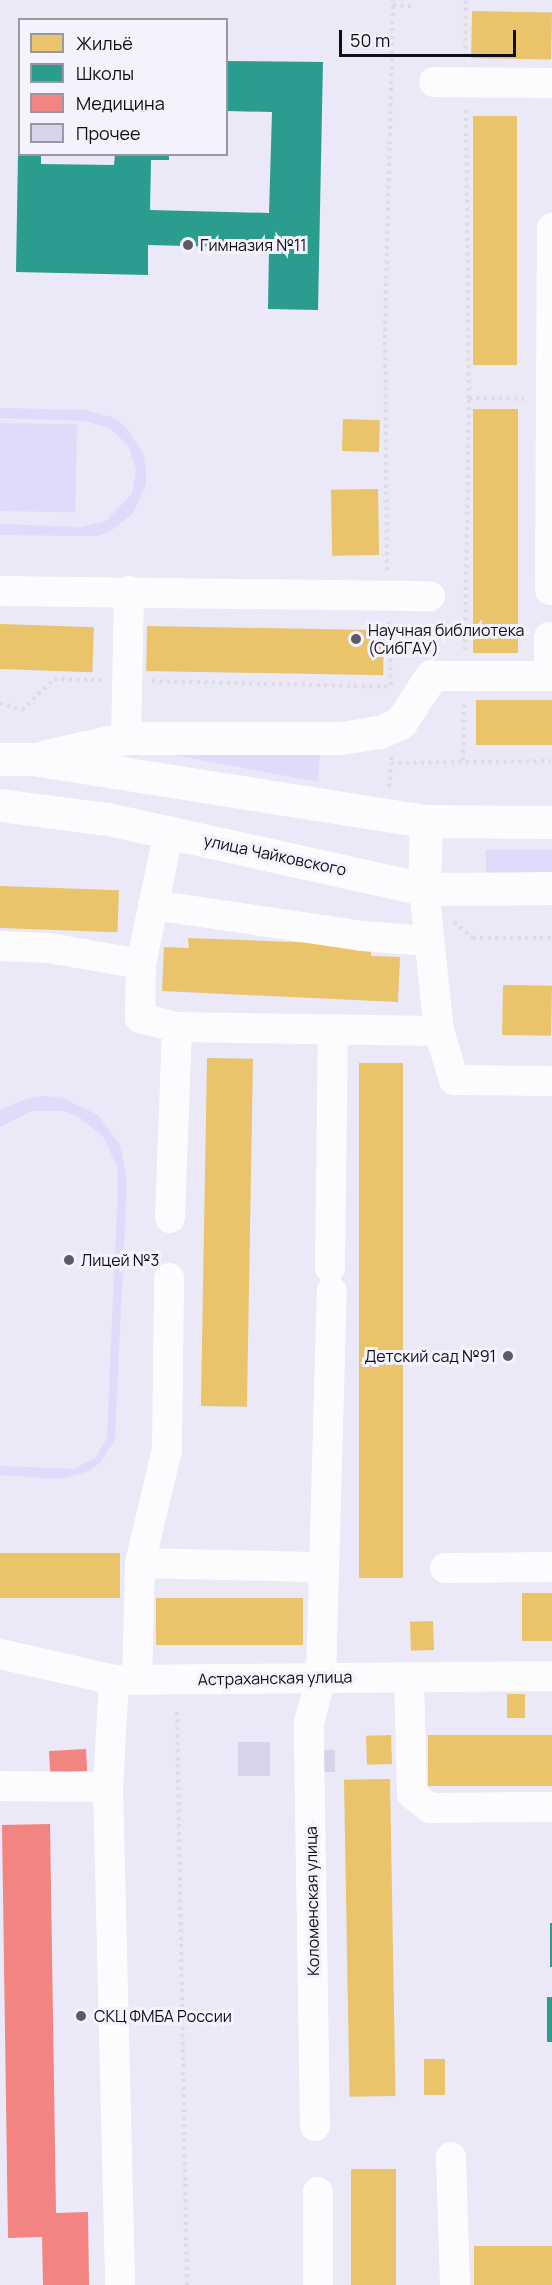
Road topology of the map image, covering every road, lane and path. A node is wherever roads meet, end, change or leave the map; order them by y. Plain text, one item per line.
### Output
1 (466, 0) edge
2 (393, 3) edge
3 (415, 6) dead end
4 (434, 82) dead end
5 (465, 83) junction
6 (552, 83) edge
7 (552, 228) edge
8 (469, 398) junction
9 (550, 399) junction
10 (550, 590) dead end
11 (0, 591) edge
12 (129, 591) junction
13 (388, 593) junction
14 (430, 596) dead end
15 (549, 637) dead end
16 (465, 675) junction
17 (431, 676) joint
18 (551, 676) edge
19 (126, 680) junction
20 (0, 703) edge
21 (126, 738) junction
22 (0, 759) edge
23 (33, 759) junction
24 (552, 760) edge
25 (0, 805) edge
26 (426, 821) junction
27 (552, 822) edge
28 (169, 831) junction
29 (552, 888) edge
30 (424, 889) junction
31 (153, 905) junction
32 (473, 938) dead end
33 (552, 938) edge
34 (427, 941) junction
35 (0, 946) edge
36 (141, 964) junction
37 (177, 1027) junction
38 (333, 1030) junction
39 (438, 1031) junction
40 (552, 1081) edge
41 (170, 1218) dead end
42 (170, 1278) dead end
43 (140, 1563) junction
44 (323, 1567) junction
45 (552, 1567) edge
46 (445, 1568) dead end
47 (0, 1654) edge
48 (552, 1676) edge
49 (321, 1677) junction
50 (409, 1678) junction
51 (125, 1680) junction
52 (177, 1712) dead end
53 (0, 1786) edge
54 (108, 1787) junction
55 (552, 1807) edge
56 (315, 2126) dead end
57 (451, 2157) dead end
58 (318, 2192) dead end
59 (120, 2285) edge
60 (187, 2285) edge
61 (318, 2285) edge
62 (455, 2285) edge

1 - 5 path
2 - 3 path
2 - 13 path
4 - 5 street
5 - 6 street
5 - 8 path
7 - 9 street
8 - 9 path
8 - 16 path
9 - 10 street
11 - 12 street
12 - 13 street
12 - 19 street
13 - 14 street
13 - 19 path
15 - 18 street
16 - 17 street
16 - 18 street
16 - 24 path
17 - 21 main road
19 - 20 path
19 - 21 street
21 - 23 main road
22 - 23 main road
23 - 26 main road
25 - 28 main road, улица Чайковского
26 - 27 main road
26 - 30 main road
28 - 30 main road, улица Чайковского
28 - 31 street
29 - 30 main road, улица Чайковского
30 - 34 street
31 - 34 street
31 - 36 street
32 - 33 path
34 - 39 street
35 - 36 street
36 - 37 street
37 - 38 street
37 - 41 street
38 - 39 street
38 - 44 street, Коломенская улица
39 - 40 street
42 - 43 street
43 - 44 street
43 - 51 street
44 - 49 street, Коломенская улица
45 - 46 street
47 - 51 street, Астраханская улица
48 - 50 street, Астраханская улица
49 - 50 street, Астраханская улица
49 - 51 street, Астраханская улица
49 - 56 street, Коломенская улица
50 - 55 street
51 - 54 street
52 - 60 path
53 - 54 street
54 - 59 street
57 - 62 street
58 - 61 street

